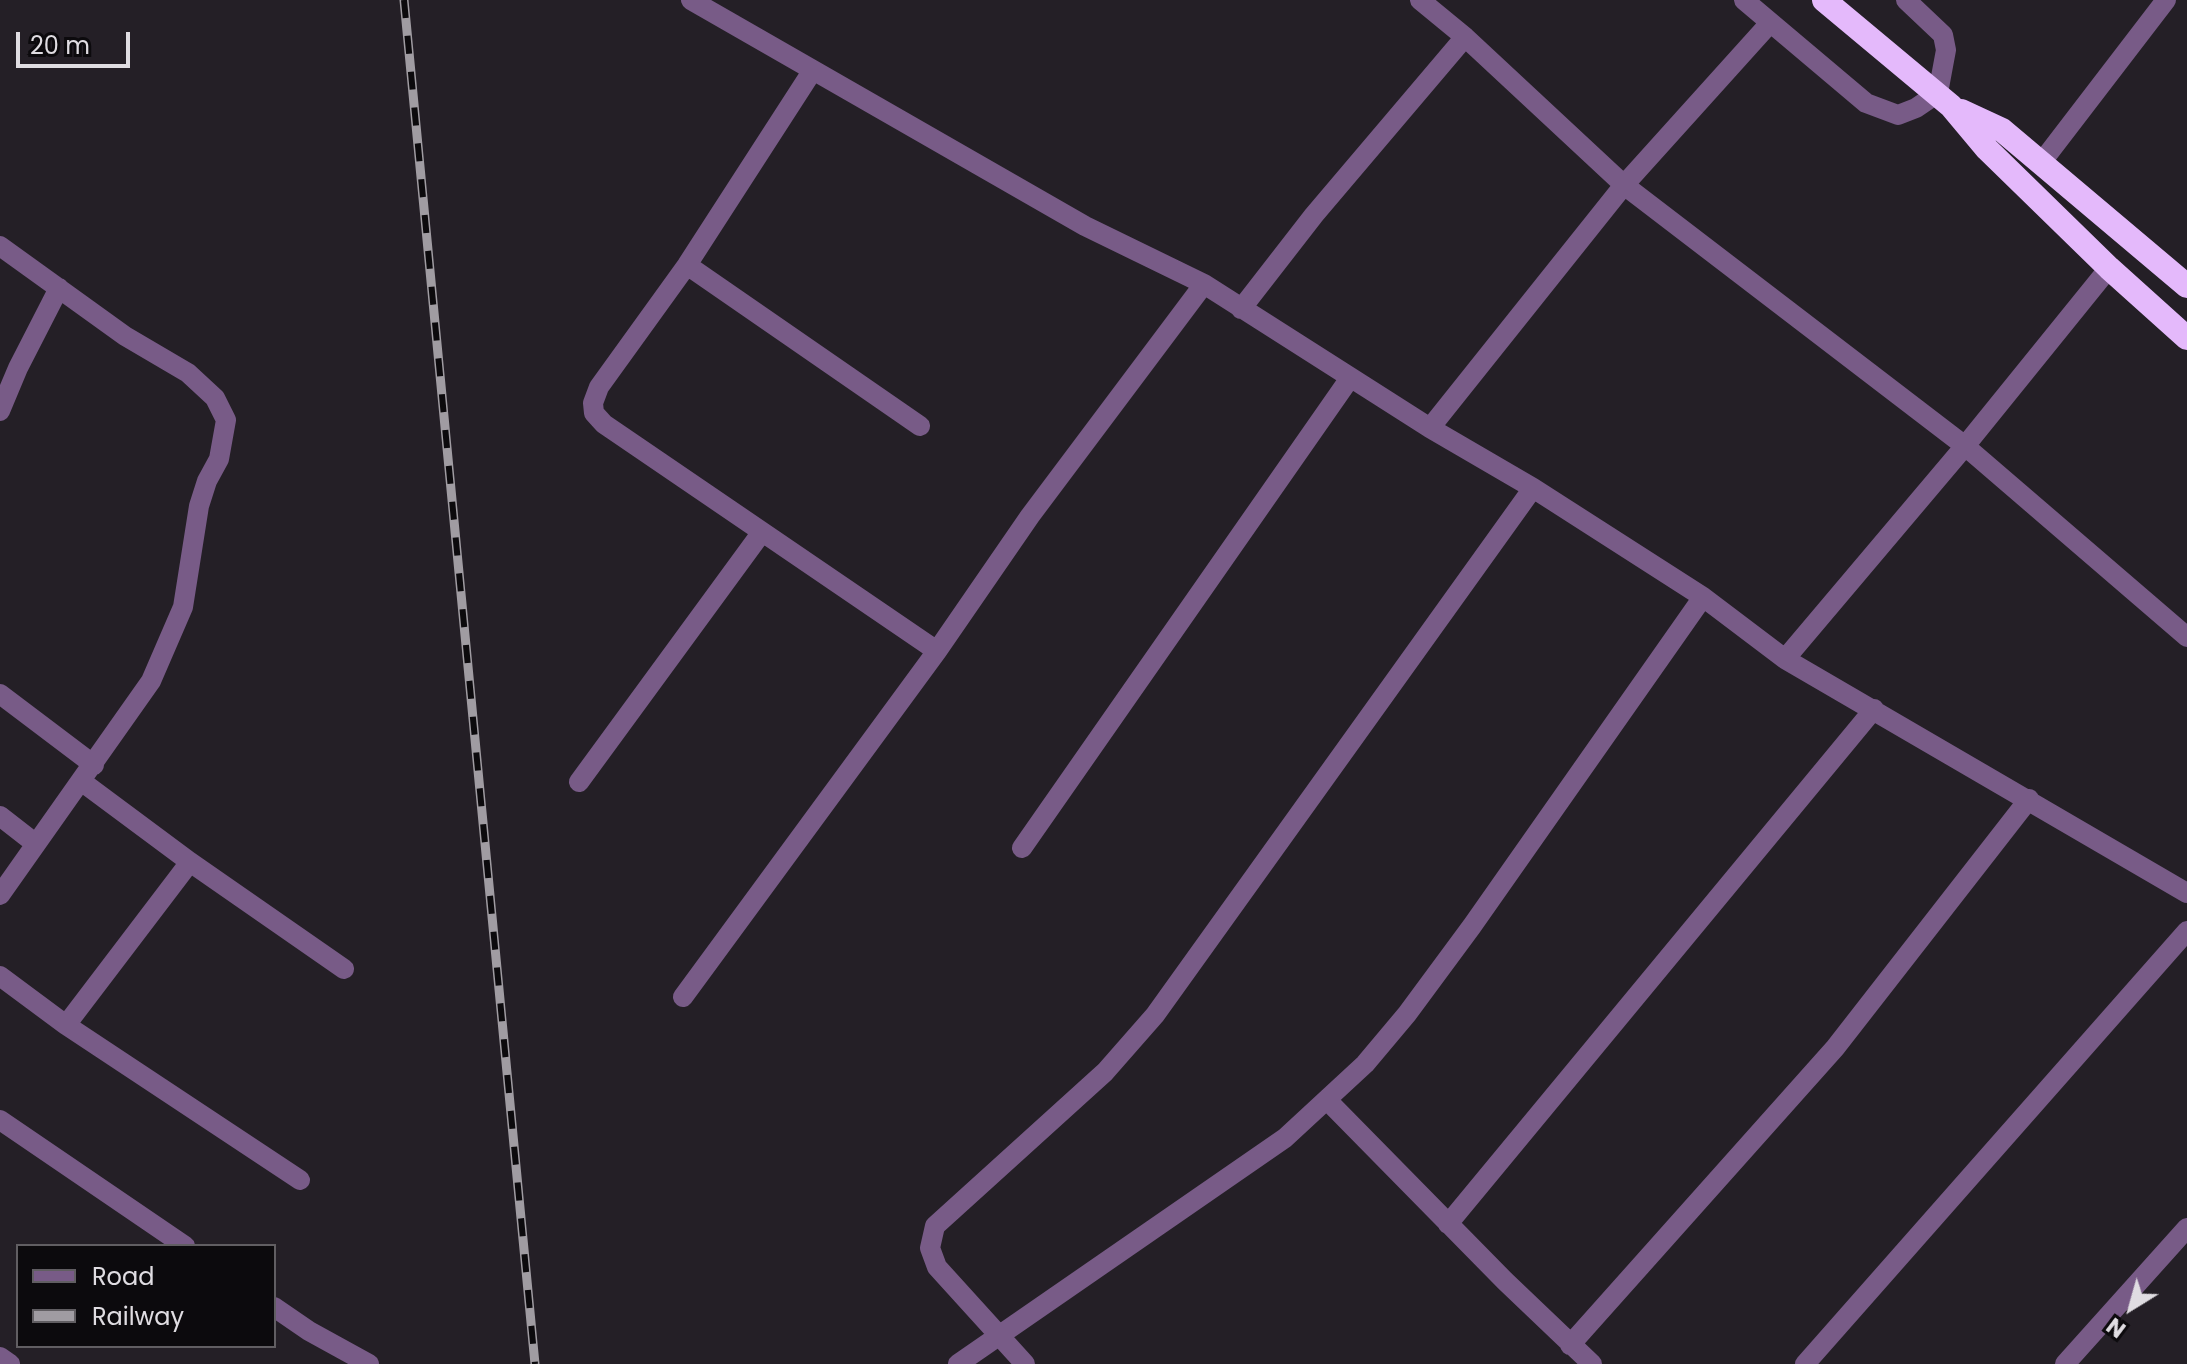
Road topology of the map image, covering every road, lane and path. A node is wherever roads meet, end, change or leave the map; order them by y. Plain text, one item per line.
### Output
1 (691, 0) edge
2 (1420, 0) edge
3 (1744, 0) edge
4 (1824, 0) edge
5 (1906, 0) edge
6 (2166, 0) edge
7 (1770, 23) junction
8 (1465, 37) junction
9 (813, 70) junction
10 (1944, 100) junction
11 (2041, 163) junction
12 (1624, 185) junction
13 (0, 246) edge
14 (687, 265) junction
15 (2109, 268) junction
16 (2186, 282) edge
17 (1204, 284) junction
18 (59, 288) junction
19 (1241, 309) junction
20 (2187, 338) edge
21 (1350, 378) junction
22 (0, 411) edge
23 (920, 426) dead end
24 (1430, 428) junction
25 (1965, 446) junction
26 (1533, 488) junction
27 (762, 532) junction
28 (1703, 597) junction
29 (2187, 637) edge
30 (937, 651) junction
31 (1785, 659) junction
32 (0, 694) edge
33 (1874, 709) junction
34 (94, 765) junction
35 (81, 781) junction
36 (579, 782) dead end
37 (2029, 799) junction
38 (0, 816) edge
39 (36, 844) junction
40 (1022, 848) dead end
41 (190, 862) junction
42 (2187, 893) edge
43 (0, 895) edge
44 (2187, 931) edge
45 (344, 969) dead end
46 (0, 976) edge
47 (683, 997) dead end
48 (66, 1025) junction
49 (1327, 1100) junction
50 (0, 1120) edge
51 (300, 1180) dead end
52 (1448, 1224) junction
53 (2187, 1228) edge
54 (182, 1244) edge
55 (276, 1308) edge
56 (1001, 1336) junction
57 (1570, 1345) junction
58 (0, 1357) edge
59 (10, 1364) edge
60 (369, 1364) edge
61 (958, 1364) edge
62 (1025, 1364) edge
63 (1592, 1364) edge
64 (1805, 1364) edge
65 (2065, 1364) edge

1 - 9 street
2 - 8 street
3 - 7 street
4 - 10 highway
5 - 10 street
6 - 11 street
7 - 10 street
7 - 12 street
8 - 12 street
8 - 19 street
9 - 14 street
9 - 17 street
10 - 11 highway
10 - 15 highway
11 - 16 highway
12 - 24 street
12 - 25 street
13 - 18 street
14 - 23 street
14 - 27 street
15 - 20 highway
15 - 25 street
17 - 19 street
17 - 30 street
18 - 22 street
18 - 34 street
19 - 21 street
21 - 24 street
21 - 40 street
24 - 26 street
25 - 29 street
25 - 31 street
26 - 28 street
26 - 56 street
27 - 30 street
27 - 36 street
28 - 31 street
28 - 49 street
30 - 47 street
31 - 33 street
32 - 34 street
33 - 37 street
33 - 52 street
34 - 35 street
35 - 39 street
35 - 41 street
37 - 42 street
37 - 57 street
38 - 39 street
39 - 43 street
41 - 45 street
41 - 48 street
44 - 64 street
46 - 48 street
48 - 51 street
49 - 52 street
49 - 56 street
50 - 54 street
52 - 57 street
53 - 65 street
55 - 60 street
56 - 61 street
56 - 62 street
57 - 63 street
58 - 59 street

